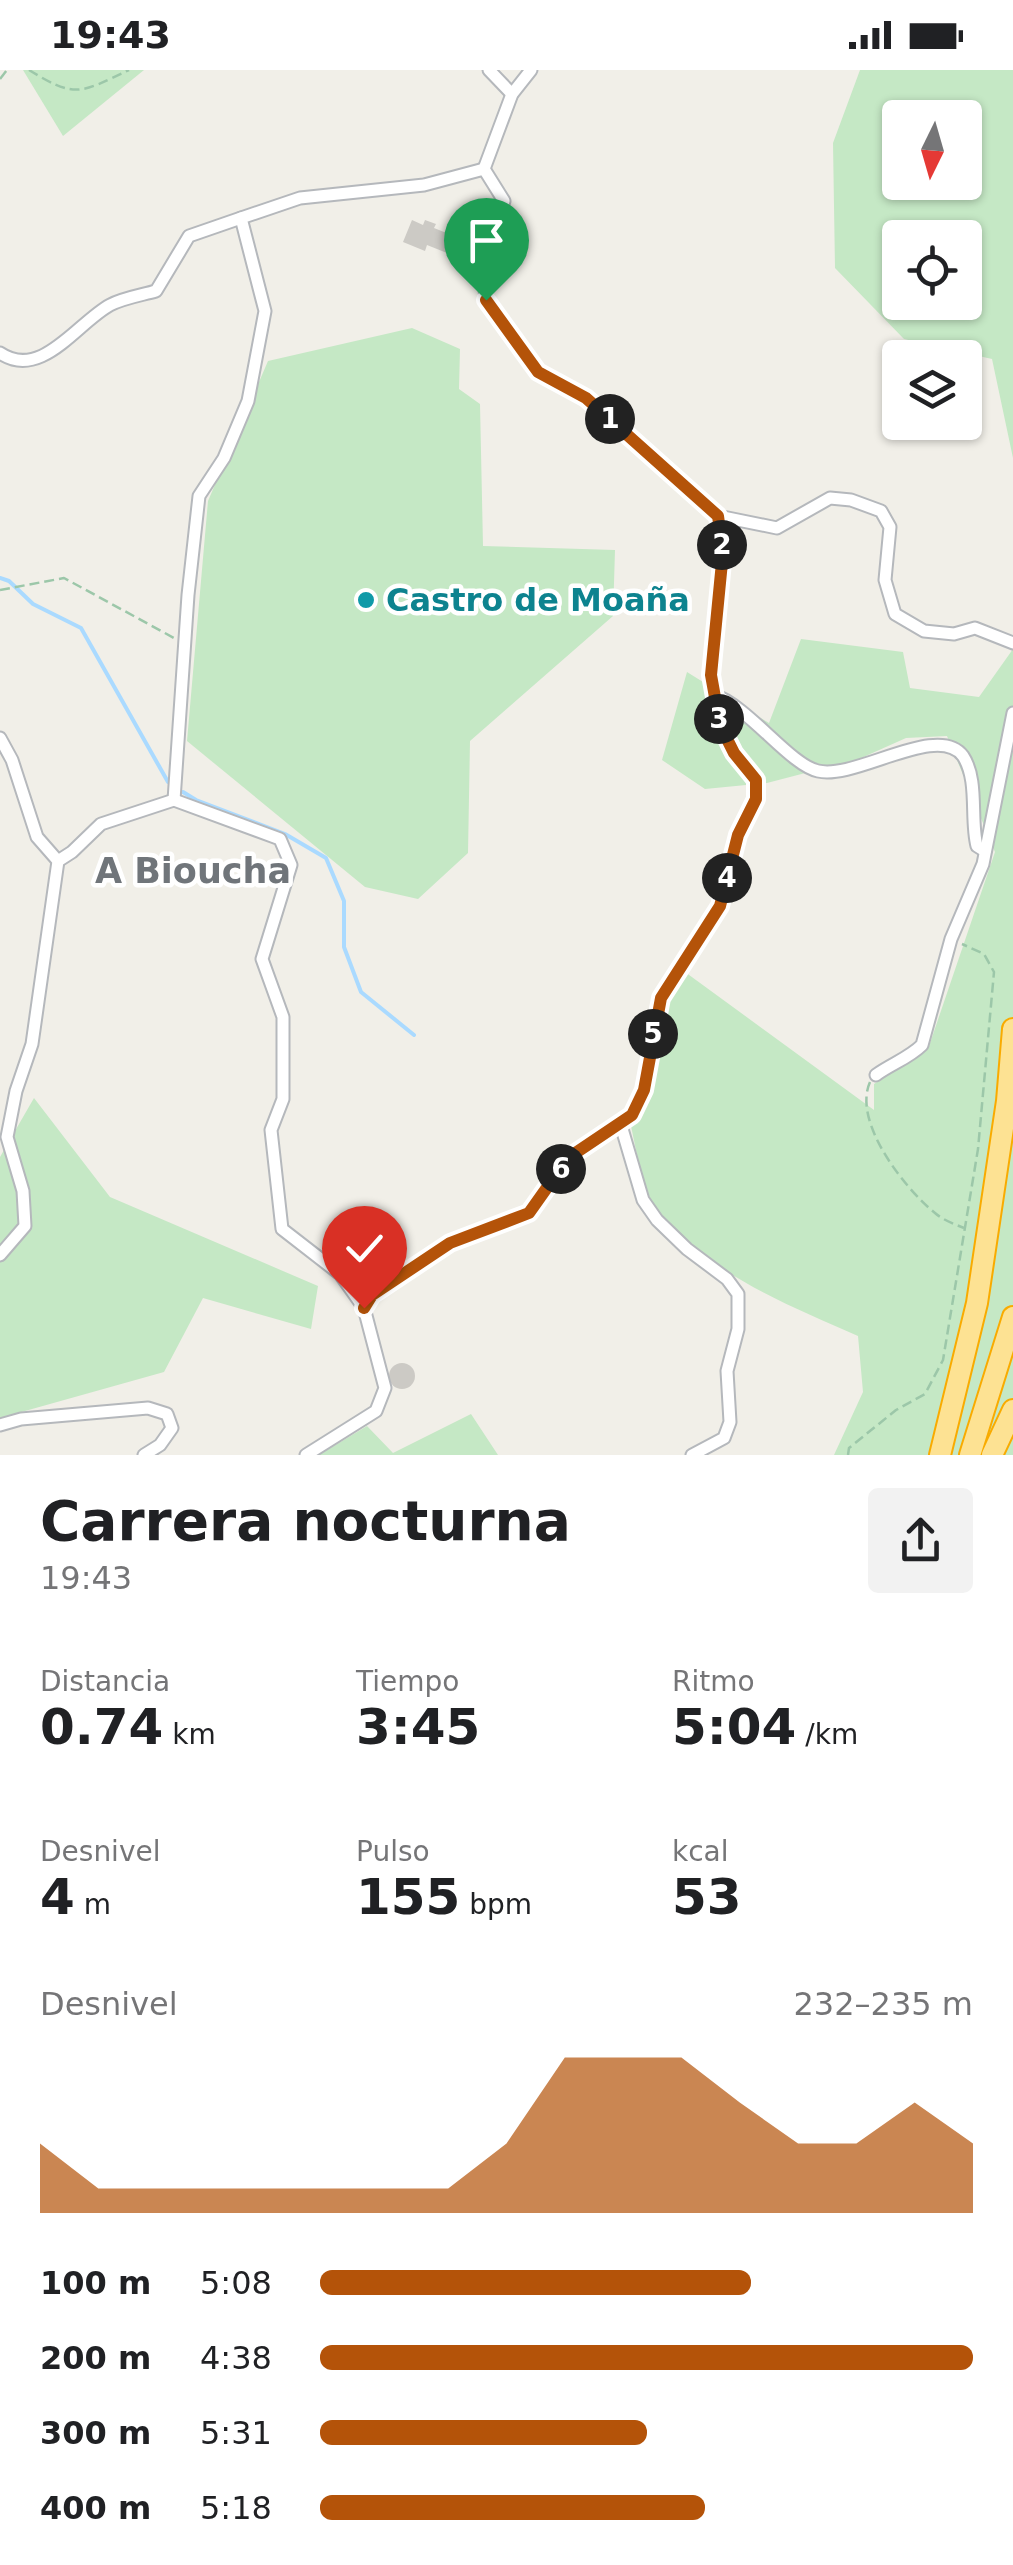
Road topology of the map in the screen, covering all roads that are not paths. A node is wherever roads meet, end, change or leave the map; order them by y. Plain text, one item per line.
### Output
1 (489, 70) edge
2 (531, 70) edge
3 (512, 94) junction
4 (484, 169) junction
5 (241, 218) junction
6 (0, 353) edge
7 (718, 516) junction
8 (1013, 643) edge
9 (714, 695) junction
10 (1013, 713) edge
11 (0, 738) edge
12 (174, 800) junction
13 (986, 851) junction
14 (58, 861) junction
15 (1013, 1029) edge
16 (876, 1076) road end
17 (620, 1122) junction
18 (0, 1255) edge
19 (364, 1308) junction
20 (1013, 1317) edge
21 (1013, 1410) edge
22 (0, 1425) edge
23 (144, 1455) edge
24 (306, 1455) edge
25 (692, 1455) edge
26 (940, 1455) edge
27 (970, 1455) edge
28 (992, 1455) edge

1 - 3 street
2 - 3 street
3 - 4 street
4 - 5 street
4 - 7 street
5 - 6 street
5 - 12 street
7 - 8 street
7 - 9 street
9 - 13 street
9 - 17 street
10 - 13 street
11 - 14 street
12 - 14 street
12 - 19 street
13 - 16 street
14 - 18 street
15 - 26 highway
17 - 19 street
17 - 25 street
19 - 24 street
20 - 27 highway
21 - 28 highway
22 - 23 street

